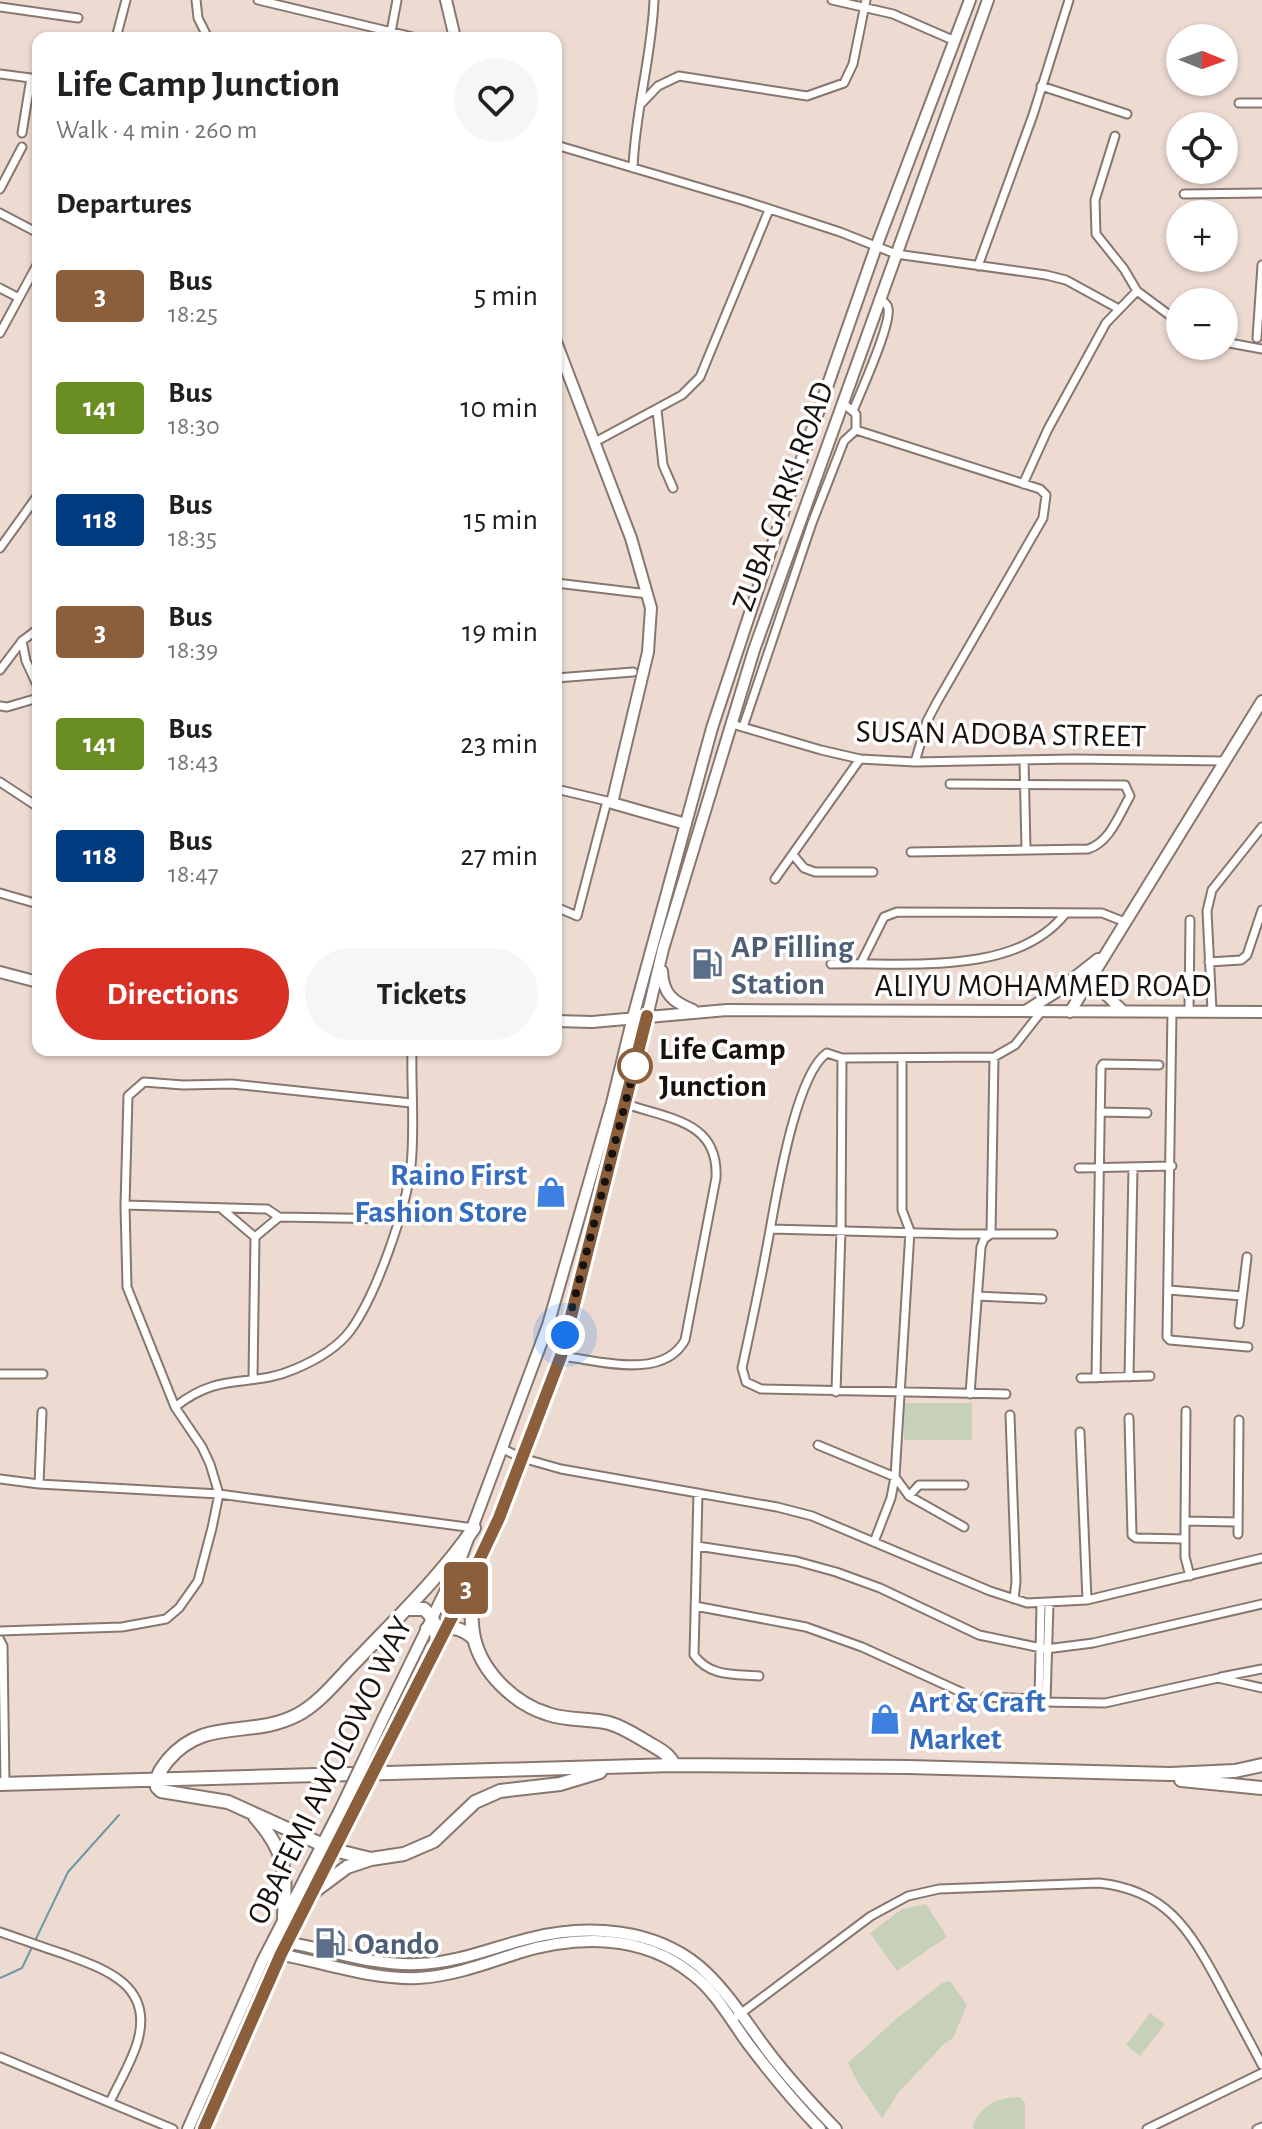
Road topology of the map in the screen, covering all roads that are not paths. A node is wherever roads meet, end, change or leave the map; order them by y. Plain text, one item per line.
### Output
1 (126, 0) edge
2 (196, 0) edge
3 (258, 0) edge
4 (397, 0) edge
5 (446, 0) edge
6 (654, 0) edge
7 (832, 0) edge
8 (970, 0) edge
9 (988, 0) edge
10 (1069, 0) edge
11 (865, 4) edge
12 (0, 7) edge
13 (78, 18) dead end
14 (118, 32) edge
15 (205, 32) edge
16 (391, 32) joint
17 (454, 32) edge
18 (955, 41) junction
19 (0, 74) edge
20 (32, 78) edge
21 (1041, 86) junction
22 (32, 87) edge
23 (1239, 103) dead end
24 (1262, 103) edge
25 (640, 105) junction
26 (1127, 114) dead end
27 (22, 133) dead end
28 (1115, 136) dead end
29 (22, 147) dead end
30 (562, 147) edge
31 (633, 168) junction
32 (0, 189) edge
33 (1262, 193) edge
34 (1184, 194) dead end
35 (769, 210) junction
36 (0, 213) edge
37 (32, 230) edge
38 (876, 247) junction
39 (896, 254) junction
40 (1262, 265) edge
41 (978, 266) junction
42 (32, 274) edge
43 (0, 288) edge
44 (1137, 291) junction
45 (19, 298) junction
46 (1261, 308) edge
47 (1119, 309) junction
48 (1166, 313) edge
49 (0, 333) edge
50 (1257, 338) dead end
51 (1238, 345) edge
52 (1262, 349) edge
53 (562, 363) edge
54 (848, 408) junction
55 (657, 410) junction
56 (856, 430) junction
57 (595, 442) junction
58 (1023, 484) junction
59 (673, 488) dead end
60 (32, 503) edge
61 (0, 548) edge
62 (562, 584) edge
63 (648, 594) junction
64 (32, 634) edge
65 (22, 641) junction
66 (0, 670) edge
67 (633, 672) dead end
68 (32, 674) edge
69 (562, 678) edge
70 (32, 700) edge
71 (1262, 701) edge
72 (0, 706) edge
73 (737, 726) junction
74 (860, 759) junction
75 (1024, 760) junction
76 (1225, 761) junction
77 (915, 762) junction
78 (0, 782) edge
79 (950, 784) dead end
80 (1025, 786) junction
81 (562, 790) edge
82 (610, 802) junction
83 (32, 803) edge
84 (686, 824) junction
85 (1261, 829) edge
86 (1026, 849) junction
87 (911, 852) dead end
88 (794, 856) junction
89 (873, 872) dead end
90 (775, 879) dead end
91 (0, 893) edge
92 (32, 902) edge
93 (562, 910) edge
94 (1262, 910) edge
95 (1065, 914) junction
96 (1190, 920) dead end
97 (1125, 922) junction
98 (663, 949) junction
99 (1105, 953) junction
100 (1209, 962) junction
101 (861, 963) junction
102 (831, 964) dead end
103 (1095, 970) junction
104 (0, 972) edge
105 (32, 980) edge
106 (695, 1011) junction
107 (1123, 1011) junction
108 (1172, 1011) junction
109 (1189, 1011) junction
110 (1212, 1011) junction
111 (1022, 1012) junction
112 (1041, 1012) junction
113 (1070, 1012) junction
114 (1262, 1012) edge
115 (647, 1016) junction
116 (633, 1017) junction
117 (562, 1021) edge
118 (412, 1056) edge
119 (994, 1057) junction
120 (842, 1058) junction
121 (902, 1058) junction
122 (1159, 1065) dead end
123 (411, 1103) junction
124 (626, 1104) junction
125 (1100, 1112) junction
126 (1147, 1113) dead end
127 (1172, 1166) junction
128 (1079, 1168) dead end
129 (1098, 1168) junction
130 (1133, 1168) junction
131 (125, 1205) junction
132 (220, 1208) junction
133 (279, 1217) junction
134 (398, 1219) junction
135 (771, 1229) junction
136 (841, 1229) junction
137 (910, 1231) junction
138 (991, 1234) junction
139 (1053, 1234) dead end
140 (255, 1237) junction
141 (1247, 1257) dead end
142 (1169, 1290) junction
143 (977, 1296) junction
144 (1242, 1296) junction
145 (1042, 1299) dead end
146 (1239, 1324) dead end
147 (1248, 1347) dead end
148 (561, 1356) junction
149 (0, 1374) edge
150 (43, 1374) dead end
151 (1150, 1376) dead end
152 (1129, 1377) junction
153 (253, 1378) junction
154 (1081, 1378) dead end
155 (1096, 1378) junction
156 (836, 1392) junction
157 (899, 1394) junction
158 (970, 1394) junction
159 (1006, 1394) dead end
160 (175, 1407) junction
161 (1186, 1411) dead end
162 (42, 1412) dead end
163 (1010, 1415) dead end
164 (1129, 1418) dead end
165 (1239, 1420) dead end
166 (1080, 1432) dead end
167 (818, 1445) dead end
168 (503, 1449) junction
169 (522, 1458) junction
170 (895, 1477) junction
171 (0, 1479) edge
172 (39, 1484) junction
173 (964, 1485) dead end
174 (698, 1493) junction
175 (219, 1494) junction
176 (909, 1496) junction
177 (1185, 1521) junction
178 (1238, 1522) junction
179 (964, 1527) dead end
180 (474, 1528) junction
181 (1238, 1534) dead end
182 (1185, 1539) junction
183 (874, 1542) junction
184 (697, 1546) junction
185 (1262, 1558) edge
186 (475, 1570) junction
187 (1190, 1576) junction
188 (1014, 1599) junction
189 (1087, 1600) junction
190 (1045, 1604) junction
191 (1262, 1604) edge
192 (695, 1606) junction
193 (406, 1609) junction
194 (436, 1625) junction
195 (0, 1631) edge
196 (474, 1639) junction
197 (0, 1640) edge
198 (1043, 1649) junction
199 (436, 1650) joint
200 (1262, 1669) edge
201 (759, 1676) dead end
202 (1218, 1678) junction
203 (1262, 1688) edge
204 (963, 1693) dead end
205 (985, 1697) dead end
206 (1043, 1700) junction
207 (674, 1765) junction
208 (1262, 1765) edge
209 (610, 1768) junction
210 (1134, 1774) junction
211 (156, 1780) junction
212 (3, 1784) edge
213 (1262, 1788) edge
214 (251, 1811) junction
215 (328, 1847) junction
216 (371, 1859) junction
217 (312, 1893) junction
218 (284, 1919) junction
219 (0, 1932) edge
220 (274, 1940) junction
221 (287, 1942) junction
222 (268, 1952) junction
223 (281, 1954) junction
224 (736, 2017) junction
225 (0, 2057) edge
226 (1262, 2065) edge
227 (1262, 2073) edge
228 (110, 2102) junction
229 (173, 2129) edge
230 (188, 2129) edge
231 (204, 2129) edge
232 (820, 2129) edge
233 (836, 2129) edge
234 (1147, 2129) edge

1 - 14 street
2 - 15 street
3 - 16 street
4 - 16 street
5 - 17 main road
6 - 25 street
7 - 11 street
8 - 18 main road, ZUBA GARKI ROAD
9 - 39 main road, ZUBA GARKI ROAD
10 - 21 street
11 - 18 street
11 - 25 street
12 - 13 street
18 - 38 main road, ZUBA GARKI ROAD
19 - 20 street
21 - 26 street
21 - 41 street
22 - 27 street
23 - 24 street
25 - 31 street
28 - 44 street
29 - 32 street
30 - 31 street
31 - 35 street
33 - 34 street
35 - 38 street
35 - 55 street
36 - 37 street
38 - 39 street
38 - 84 main road, ZUBA GARKI ROAD
39 - 41 street
39 - 54 main road, ZUBA GARKI ROAD
40 - 46 street
41 - 47 street
42 - 45 street
43 - 45 street
44 - 47 street
44 - 48 street
45 - 49 street
46 - 50 street
47 - 58 street
51 - 52 street
53 - 57 main road
54 - 56 street
54 - 73 main road, ZUBA GARKI ROAD
55 - 57 street
55 - 59 street
56 - 58 street
56 - 73 street
57 - 63 main road
58 - 77 street
60 - 61 street
62 - 63 street
63 - 82 main road
64 - 65 street
65 - 66 street
65 - 68 street
67 - 69 street
70 - 72 street
71 - 76 main road
73 - 74 street, SUSAN ADOBA STREET
73 - 98 main road, ZUBA GARKI ROAD
74 - 77 street, SUSAN ADOBA STREET
74 - 88 street
75 - 76 street, SUSAN ADOBA STREET
75 - 77 street, SUSAN ADOBA STREET
75 - 80 street
76 - 97 main road
78 - 83 street
79 - 80 street
80 - 86 street
80 - 86 street
81 - 82 street
82 - 84 main road
82 - 93 street
84 - 116 main road, ZUBA GARKI ROAD
85 - 100 street
86 - 87 street
88 - 89 street
88 - 90 street
91 - 92 street
94 - 100 street
95 - 97 street
95 - 101 street
95 - 101 street
96 - 109 street
97 - 99 main road
98 - 106 main road
98 - 115 main road, ZUBA GARKI ROAD
99 - 103 main road
99 - 111 main road
100 - 110 street
101 - 102 street
103 - 107 main road
103 - 113 main road
104 - 105 main road
106 - 111 main road, ALIYU MOHAMMED ROAD
106 - 115 main road, ALIYU MOHAMMED ROAD
107 - 108 main road, ALIYU MOHAMMED ROAD
107 - 113 main road, ALIYU MOHAMMED ROAD
108 - 109 main road, ALIYU MOHAMMED ROAD
108 - 127 street
109 - 110 main road, ALIYU MOHAMMED ROAD
110 - 114 main road, ALIYU MOHAMMED ROAD
111 - 112 main road, ALIYU MOHAMMED ROAD
112 - 113 main road, ALIYU MOHAMMED ROAD
112 - 119 street
115 - 116 main road, ALIYU MOHAMMED ROAD
115 - 124 main road, OBAFEMI AWOLOWO WAY
116 - 117 main road, ALIYU MOHAMMED ROAD
116 - 168 main road, OBAFEMI AWOLOWO WAY
118 - 123 street
119 - 121 street
119 - 138 street
120 - 121 street
120 - 135 street
120 - 136 street
121 - 137 street
122 - 125 street
123 - 131 street
123 - 134 street
124 - 148 main road, OBAFEMI AWOLOWO WAY
124 - 148 street
125 - 126 street
125 - 129 street
127 - 130 street
127 - 142 street
128 - 129 street
129 - 130 street
129 - 155 street
130 - 152 street
131 - 132 street
131 - 160 street
132 - 133 street
132 - 140 street
133 - 134 street
133 - 140 street
134 - 153 street
135 - 136 street
135 - 156 street
136 - 137 street
136 - 156 street
137 - 138 street
137 - 157 street
138 - 139 street
138 - 143 street
140 - 153 street
141 - 144 street
142 - 144 street
142 - 147 street
143 - 145 street
143 - 158 street
144 - 146 street
148 - 169 main road, OBAFEMI AWOLOWO WAY
149 - 150 street
151 - 152 street
152 - 155 street
153 - 160 street
154 - 155 street
156 - 157 street
157 - 158 street
157 - 170 street
158 - 159 street
160 - 175 street
161 - 177 street
162 - 172 street
163 - 188 street
164 - 182 street
165 - 178 street
166 - 189 street
167 - 170 street
168 - 169 street
168 - 180 main road, OBAFEMI AWOLOWO WAY
169 - 174 street
169 - 186 main road, OBAFEMI AWOLOWO WAY
170 - 176 street
170 - 183 street
171 - 172 street
172 - 175 street
173 - 176 street
174 - 183 street
174 - 184 street
175 - 180 street
175 - 195 street
176 - 179 street
177 - 178 street
177 - 182 street
178 - 181 street
180 - 193 main road
180 - 194 main road, OBAFEMI AWOLOWO WAY
182 - 187 street
183 - 188 street
184 - 192 street
184 - 198 street
185 - 187 street
186 - 194 main road, OBAFEMI AWOLOWO WAY
186 - 196 main road
187 - 189 street
188 - 190 street
189 - 190 street
190 - 198 street
191 - 198 street
192 - 201 street
192 - 204 street
193 - 194 main road
193 - 211 main road
194 - 196 main road
194 - 199 main road
194 - 215 main road, OBAFEMI AWOLOWO WAY, bridge
196 - 207 main road
197 - 212 street
198 - 206 street
199 - 215 main road, OBAFEMI AWOLOWO WAY, bridge
200 - 202 street
202 - 203 street
202 - 206 street
205 - 206 street
207 - 209 main road
207 - 210 main road
208 - 210 main road
209 - 211 main road
209 - 216 main road
210 - 213 main road
211 - 212 main road
211 - 214 main road
214 - 215 main road
214 - 218 main road
215 - 216 main road
215 - 217 main road, OBAFEMI AWOLOWO WAY
215 - 218 main road, OBAFEMI AWOLOWO WAY
216 - 217 main road
217 - 221 main road, OBAFEMI AWOLOWO WAY
218 - 220 main road, OBAFEMI AWOLOWO WAY
219 - 228 street
220 - 221 main road
220 - 222 main road, OBAFEMI AWOLOWO WAY
221 - 223 main road, OBAFEMI AWOLOWO WAY
221 - 224 main road
222 - 223 main road
222 - 230 main road, OBAFEMI AWOLOWO WAY
223 - 224 main road
223 - 231 main road, OBAFEMI AWOLOWO WAY
224 - 226 street
224 - 232 main road
224 - 233 main road
225 - 228 street
227 - 234 street
228 - 229 street

